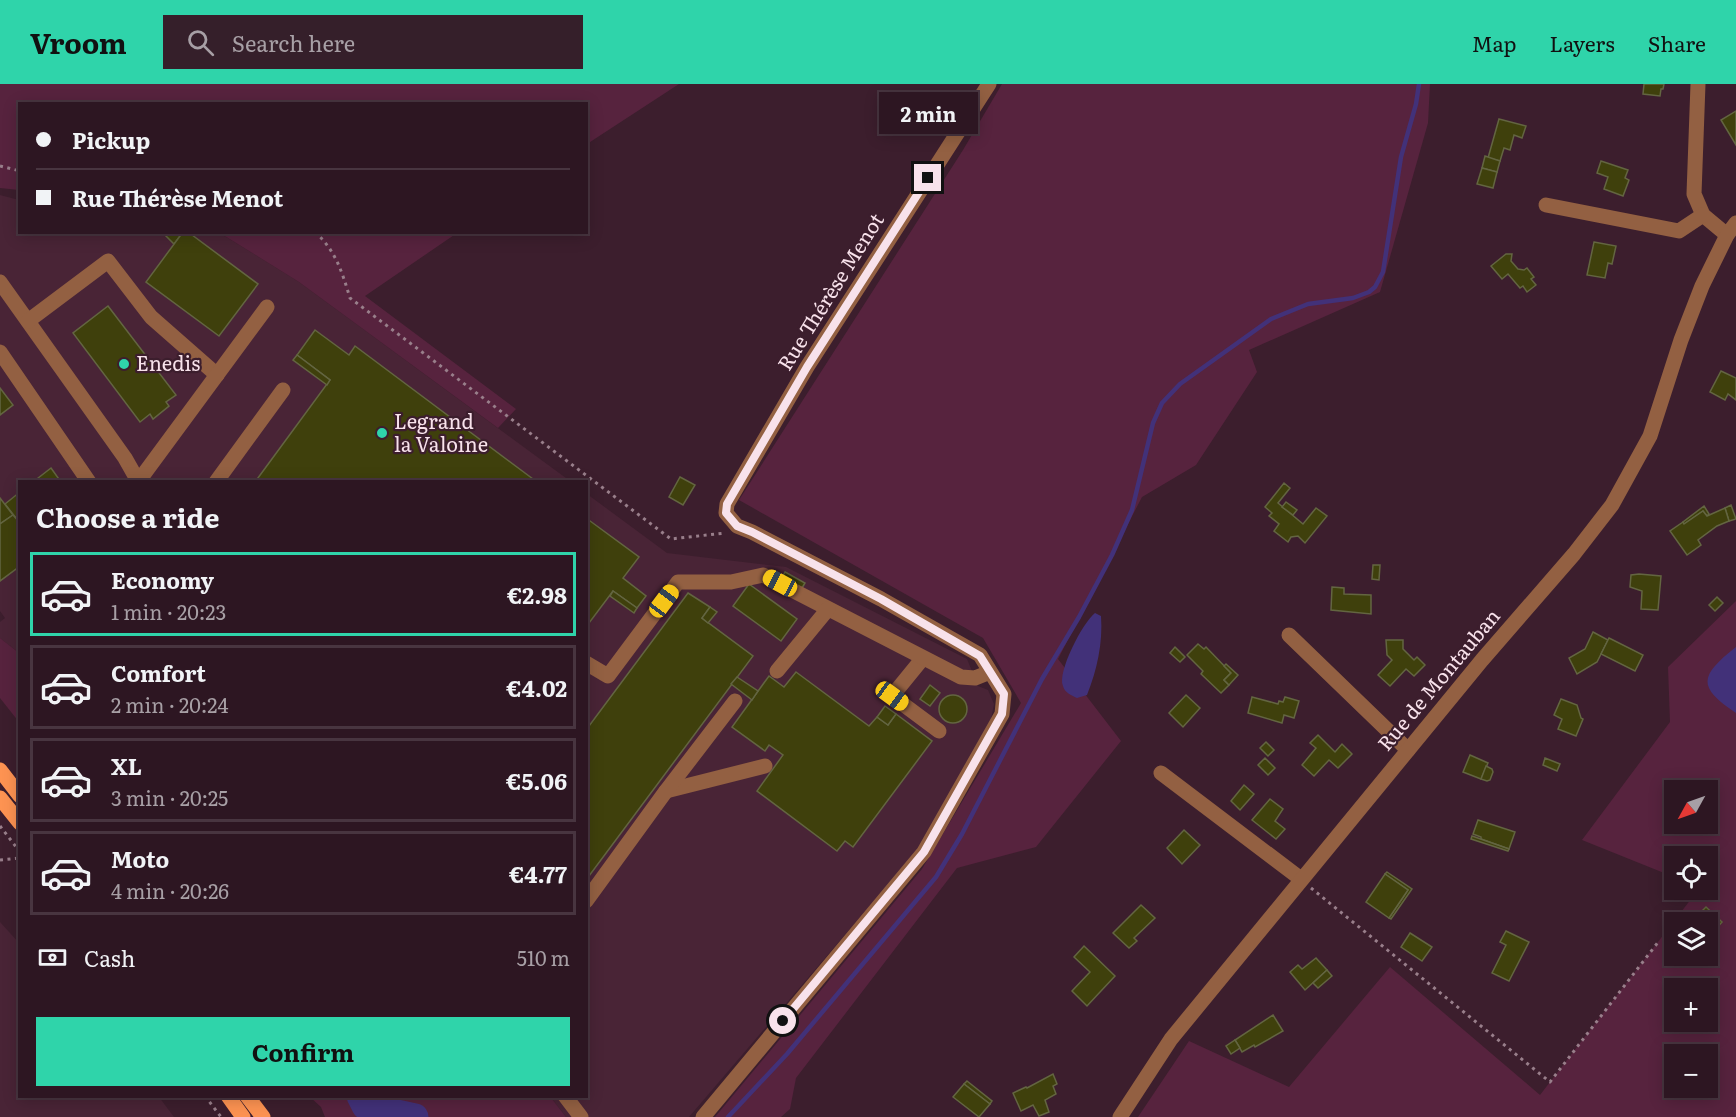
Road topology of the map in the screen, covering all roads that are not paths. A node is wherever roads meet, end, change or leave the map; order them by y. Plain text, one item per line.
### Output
1 (989, 84) edge
2 (1698, 84) edge
3 (1546, 205) dead end
4 (1703, 215) junction
5 (1732, 229) edge
6 (0, 282) edge
7 (267, 308) dead end
8 (28, 321) junction
9 (0, 352) edge
10 (217, 375) junction
11 (283, 390) dead end
12 (88, 480) edge
13 (137, 480) edge
14 (139, 480) edge
15 (217, 480) edge
16 (828, 609) junction
17 (1289, 635) dead end
18 (923, 658) junction
19 (588, 664) edge
20 (777, 671) dead end
21 (990, 672) junction
22 (735, 701) dead end
23 (939, 731) dead end
24 (1408, 750) junction
25 (765, 766) dead end
26 (0, 770) edge
27 (1161, 773) dead end
28 (666, 791) junction
29 (18, 793) edge
30 (0, 798) edge
31 (18, 820) edge
32 (1301, 879) junction
33 (588, 898) edge
34 (229, 1098) edge
35 (249, 1098) edge
36 (566, 1098) edge
37 (243, 1117) edge
38 (263, 1117) edge
39 (580, 1117) edge
40 (703, 1117) edge
41 (1120, 1117) edge

1 - 21 street, Rue Thérèse Menot
2 - 4 street
3 - 4 street
4 - 5 street
5 - 24 street, Rue de Montauban
6 - 8 street
7 - 10 street
8 - 10 street
8 - 13 street
9 - 12 street
10 - 14 street
11 - 15 street
16 - 18 street
16 - 19 street
16 - 20 street
17 - 24 street
18 - 21 street
18 - 23 street
21 - 40 street
22 - 28 street
24 - 32 street, Rue de Montauban
25 - 28 street
26 - 29 main road
27 - 32 street
28 - 33 street
30 - 31 main road
32 - 41 street, Rue de Montauban
34 - 37 main road
35 - 38 main road
36 - 39 street

